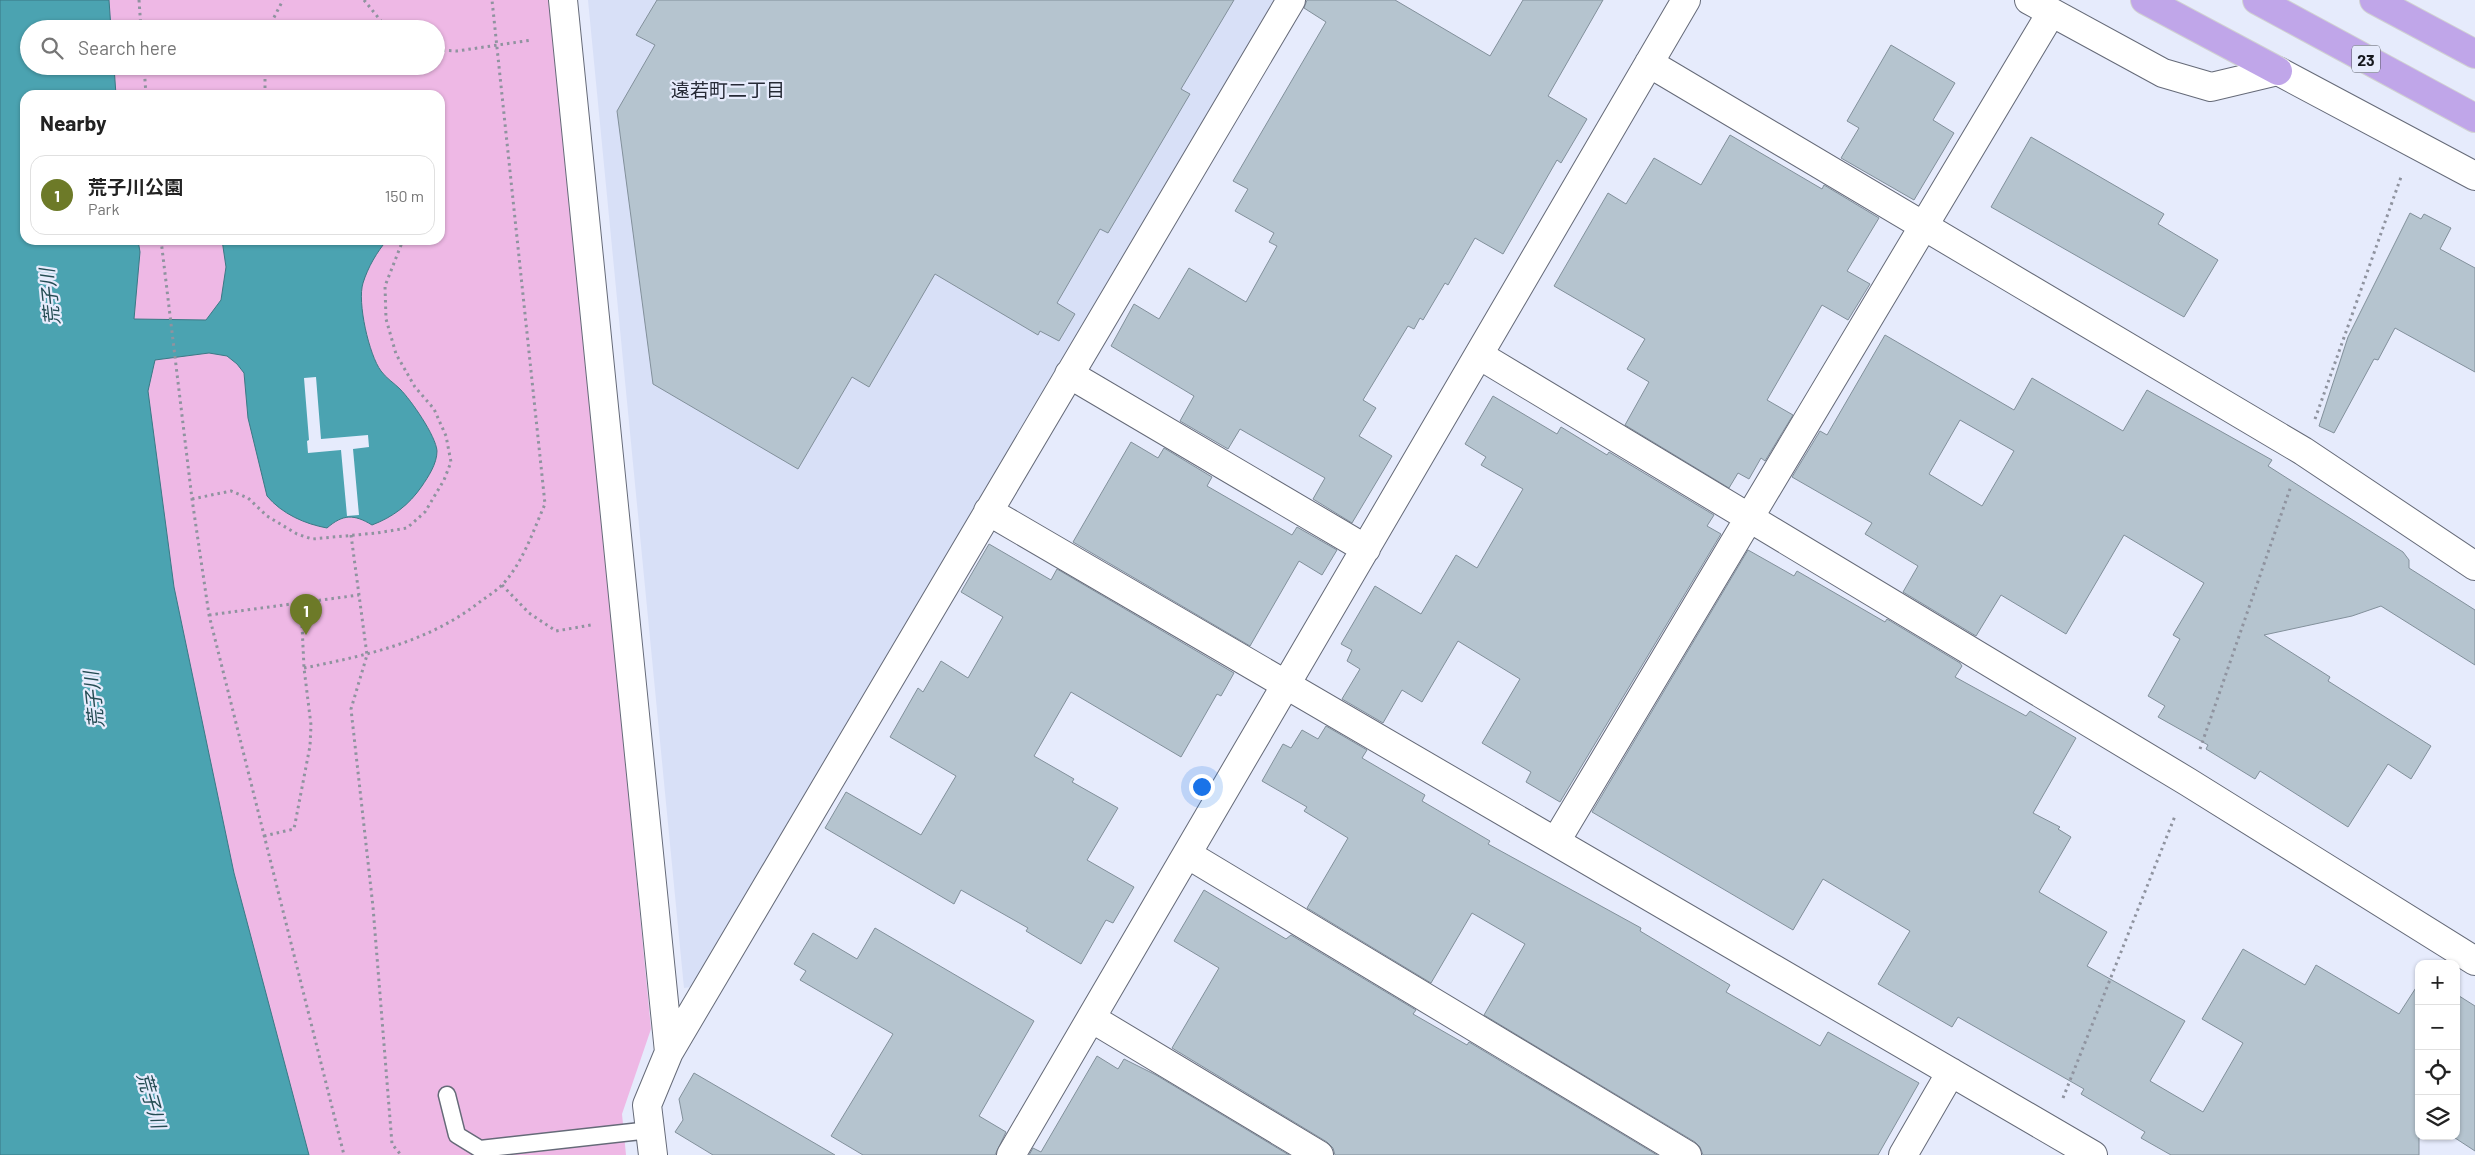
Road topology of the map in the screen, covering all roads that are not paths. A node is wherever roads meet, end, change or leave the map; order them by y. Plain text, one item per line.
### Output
1 (563, 0) edge
2 (1291, 0) edge
3 (1686, 0) edge
4 (2145, 0) edge
5 (2257, 0) edge
6 (2374, 0) edge
7 (2040, 6) edge
8 (2475, 54) edge
9 (1649, 63) junction
10 (2278, 71) junction
11 (2475, 118) edge
12 (2475, 176) edge
13 (1923, 226) junction
14 (1479, 354) junction
15 (1069, 374) junction
16 (988, 510) junction
17 (1750, 517) junction
18 (1366, 549) junction
19 (2475, 566) edge
20 (1286, 684) junction
21 (1556, 841) junction
22 (1187, 854) junction
23 (2475, 961) edge
24 (1091, 1018) junction
25 (669, 1052) junction
26 (1951, 1072) junction
27 (447, 1095) dead end
28 (652, 1143) edge
29 (1011, 1155) edge
30 (1319, 1155) edge
31 (1687, 1155) edge
32 (1903, 1155) edge
33 (2093, 1155) edge

1 - 25 street
2 - 15 street
3 - 9 street
4 - 10 highway
5 - 11 highway, 23
6 - 8 highway
7 - 10 street
7 - 13 street
9 - 13 street
9 - 14 street
10 - 12 street
13 - 17 street
13 - 19 street
14 - 17 street
14 - 18 street
15 - 16 street
15 - 18 street
16 - 20 street
16 - 25 street
17 - 21 street
17 - 23 street
18 - 20 street
20 - 21 street
20 - 22 street
21 - 26 street
22 - 24 street
22 - 31 street
24 - 29 street
24 - 30 street
25 - 28 street
26 - 32 street
26 - 33 street
27 - 28 lane

